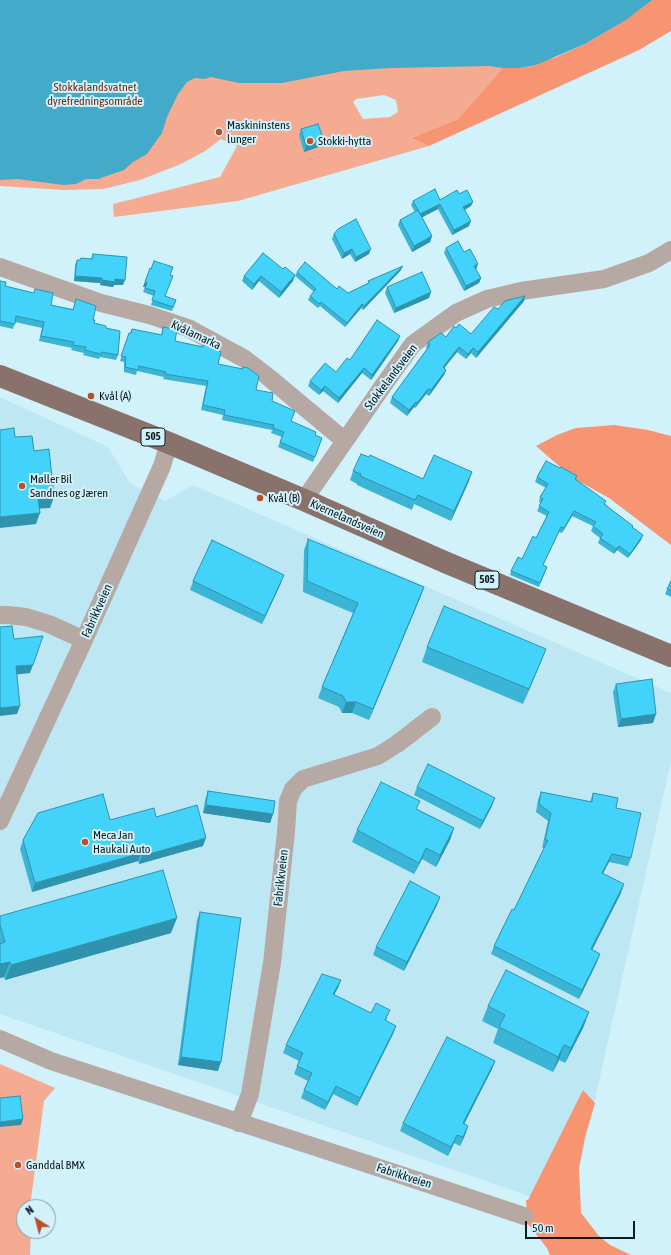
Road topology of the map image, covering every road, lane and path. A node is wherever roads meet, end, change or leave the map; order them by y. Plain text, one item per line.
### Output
1 (671, 250) edge
2 (0, 267) edge
3 (0, 376) edge
4 (345, 441) junction
5 (169, 443) junction
6 (304, 500) junction
7 (0, 615) edge
8 (84, 640) junction
9 (671, 656) edge
10 (432, 717) dead end
11 (0, 821) edge
12 (0, 1039) edge
13 (238, 1123) junction
14 (524, 1216) dead end

1 - 4 street, Stokkelandsveien
2 - 4 street, Kvålamarka
3 - 5 main road, Kvernelandsveien / 505
4 - 6 street, Stokkelandsveien
5 - 6 main road, Kvernelandsveien / 505
5 - 8 street, Fabrikkveien
6 - 9 main road, Kvernelandsveien / 505
7 - 8 street
8 - 11 street, Fabrikkveien
10 - 13 street, Fabrikkveien
12 - 13 street, Fabrikkveien
13 - 14 street, Fabrikkveien

